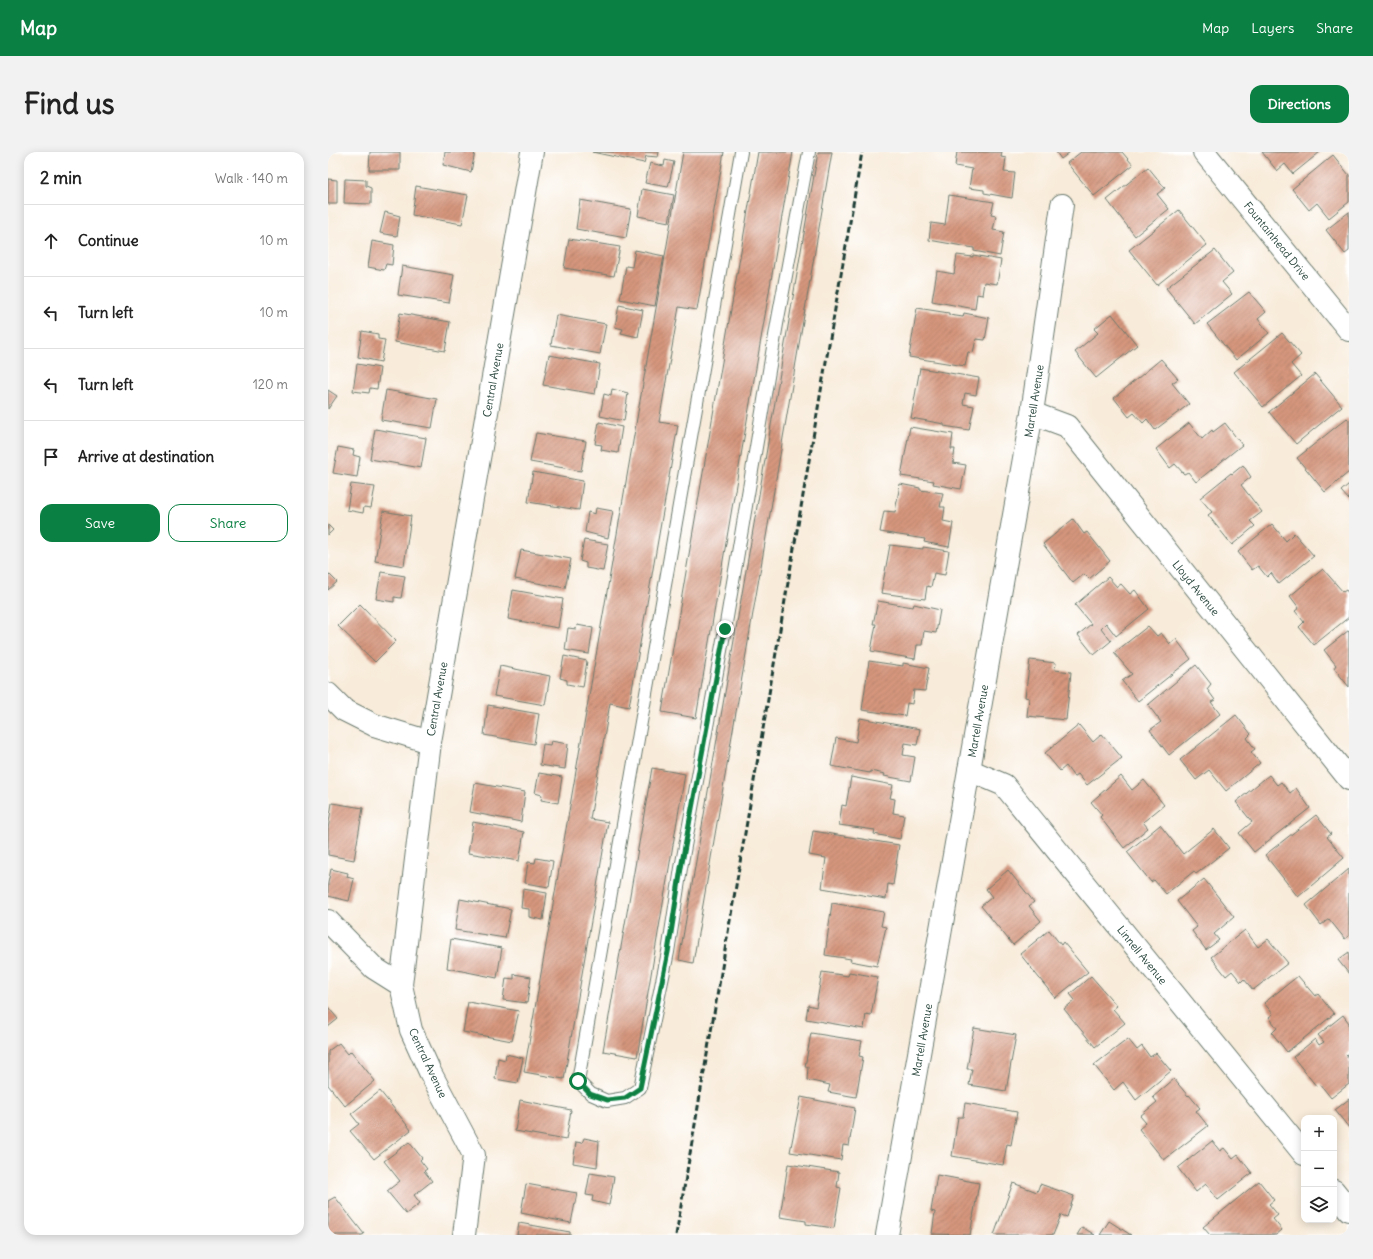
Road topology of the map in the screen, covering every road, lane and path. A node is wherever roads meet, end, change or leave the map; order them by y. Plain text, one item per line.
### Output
1 (532, 152) edge
2 (741, 152) edge
3 (809, 152) edge
4 (1204, 152) edge
5 (1062, 205) dead end
6 (1349, 330) edge
7 (1032, 413) junction
8 (328, 694) edge
9 (430, 742) junction
10 (969, 770) junction
11 (1349, 779) edge
12 (328, 921) edge
13 (401, 985) junction
14 (1302, 1151) edge
15 (1337, 1195) edge
16 (1349, 1210) edge
17 (464, 1235) edge
18 (888, 1235) edge

1 - 9 street, Central Avenue
2 - 3 lane
4 - 6 street, Fountainhead Drive
5 - 7 street, Martell Avenue
7 - 10 street, Martell Avenue
7 - 11 street, Lloyd Avenue
8 - 9 street
9 - 13 street, Central Avenue
10 - 14 street, Linnell Avenue
10 - 18 street, Martell Avenue
12 - 13 street
13 - 17 street, Central Avenue
15 - 16 street

